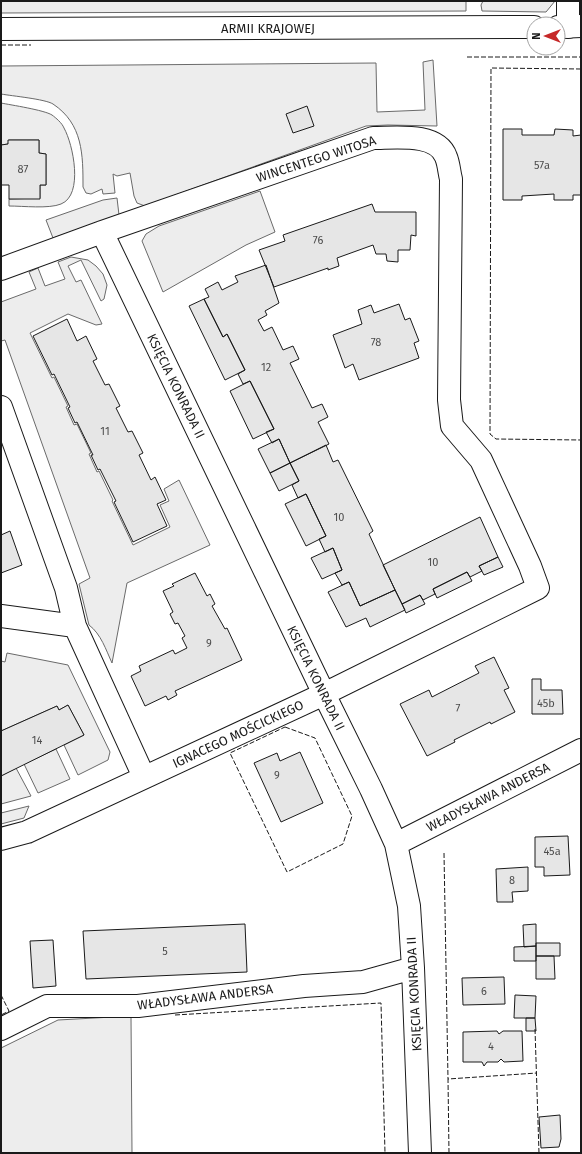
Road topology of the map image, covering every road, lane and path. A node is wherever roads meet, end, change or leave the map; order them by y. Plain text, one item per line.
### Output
1 (568, 1) edge
2 (569, 26) edge
3 (526, 27) edge
4 (1, 29) edge
5 (102, 232) junction
6 (1, 270) edge
7 (1, 407) edge
8 (521, 546) joint
9 (1, 616) edge
10 (75, 626) junction
11 (324, 694) junction
12 (581, 750) edge
13 (144, 777) junction
14 (1, 839) edge
15 (396, 844) junction
16 (413, 968) junction
17 (1, 1029) edge
18 (420, 1153) edge

1 - 2 street
3 - 4 street, ARMII KRAJOWEJ
5 - 6 street, WINCENTEGO WITOSA
5 - 8 street, WINCENTEGO WITOSA
5 - 11 street, KSIĘCIA KONRADA II
7 - 10 street
8 - 11 street, IGNACEGO MOŚCICKIEGO
9 - 10 street
10 - 13 street
11 - 13 street, IGNACEGO MOŚCICKIEGO
11 - 15 street, KSIĘCIA KONRADA II
12 - 15 street, WŁADYSŁAWA ANDERSA
13 - 14 street, IGNACEGO MOŚCICKIEGO
15 - 16 street, KSIĘCIA KONRADA II
16 - 17 street, WŁADYSŁAWA ANDERSA
16 - 18 street, KSIĘCIA KONRADA II

